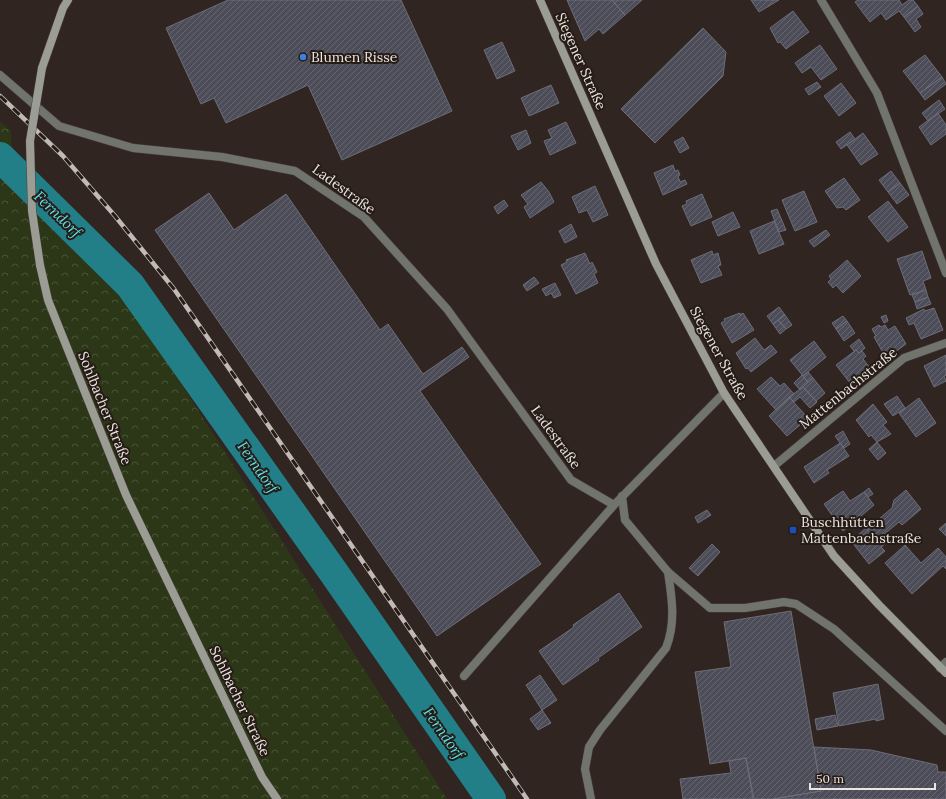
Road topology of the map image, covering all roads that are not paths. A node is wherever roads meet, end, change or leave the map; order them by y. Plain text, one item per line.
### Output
1 (68, 0) edge
2 (540, 0) edge
3 (821, 0) edge
4 (0, 76) edge
5 (946, 273) edge
6 (946, 343) edge
7 (724, 393) junction
8 (774, 466) junction
9 (622, 496) junction
10 (614, 505) junction
11 (668, 572) junction
12 (944, 668) edge
13 (464, 676) dead end
14 (946, 731) edge
15 (277, 799) edge
16 (591, 799) edge

1 - 15 street, Sohlbacher Straße, bridge
2 - 7 street, Siegener Straße
3 - 5 street
4 - 10 street, Ladestraße
6 - 8 street, Mattenbachstraße
7 - 8 street, Siegener Straße
7 - 9 street
8 - 12 street, Siegener Straße
9 - 10 street
9 - 11 street
10 - 13 street
11 - 14 street
11 - 16 street

